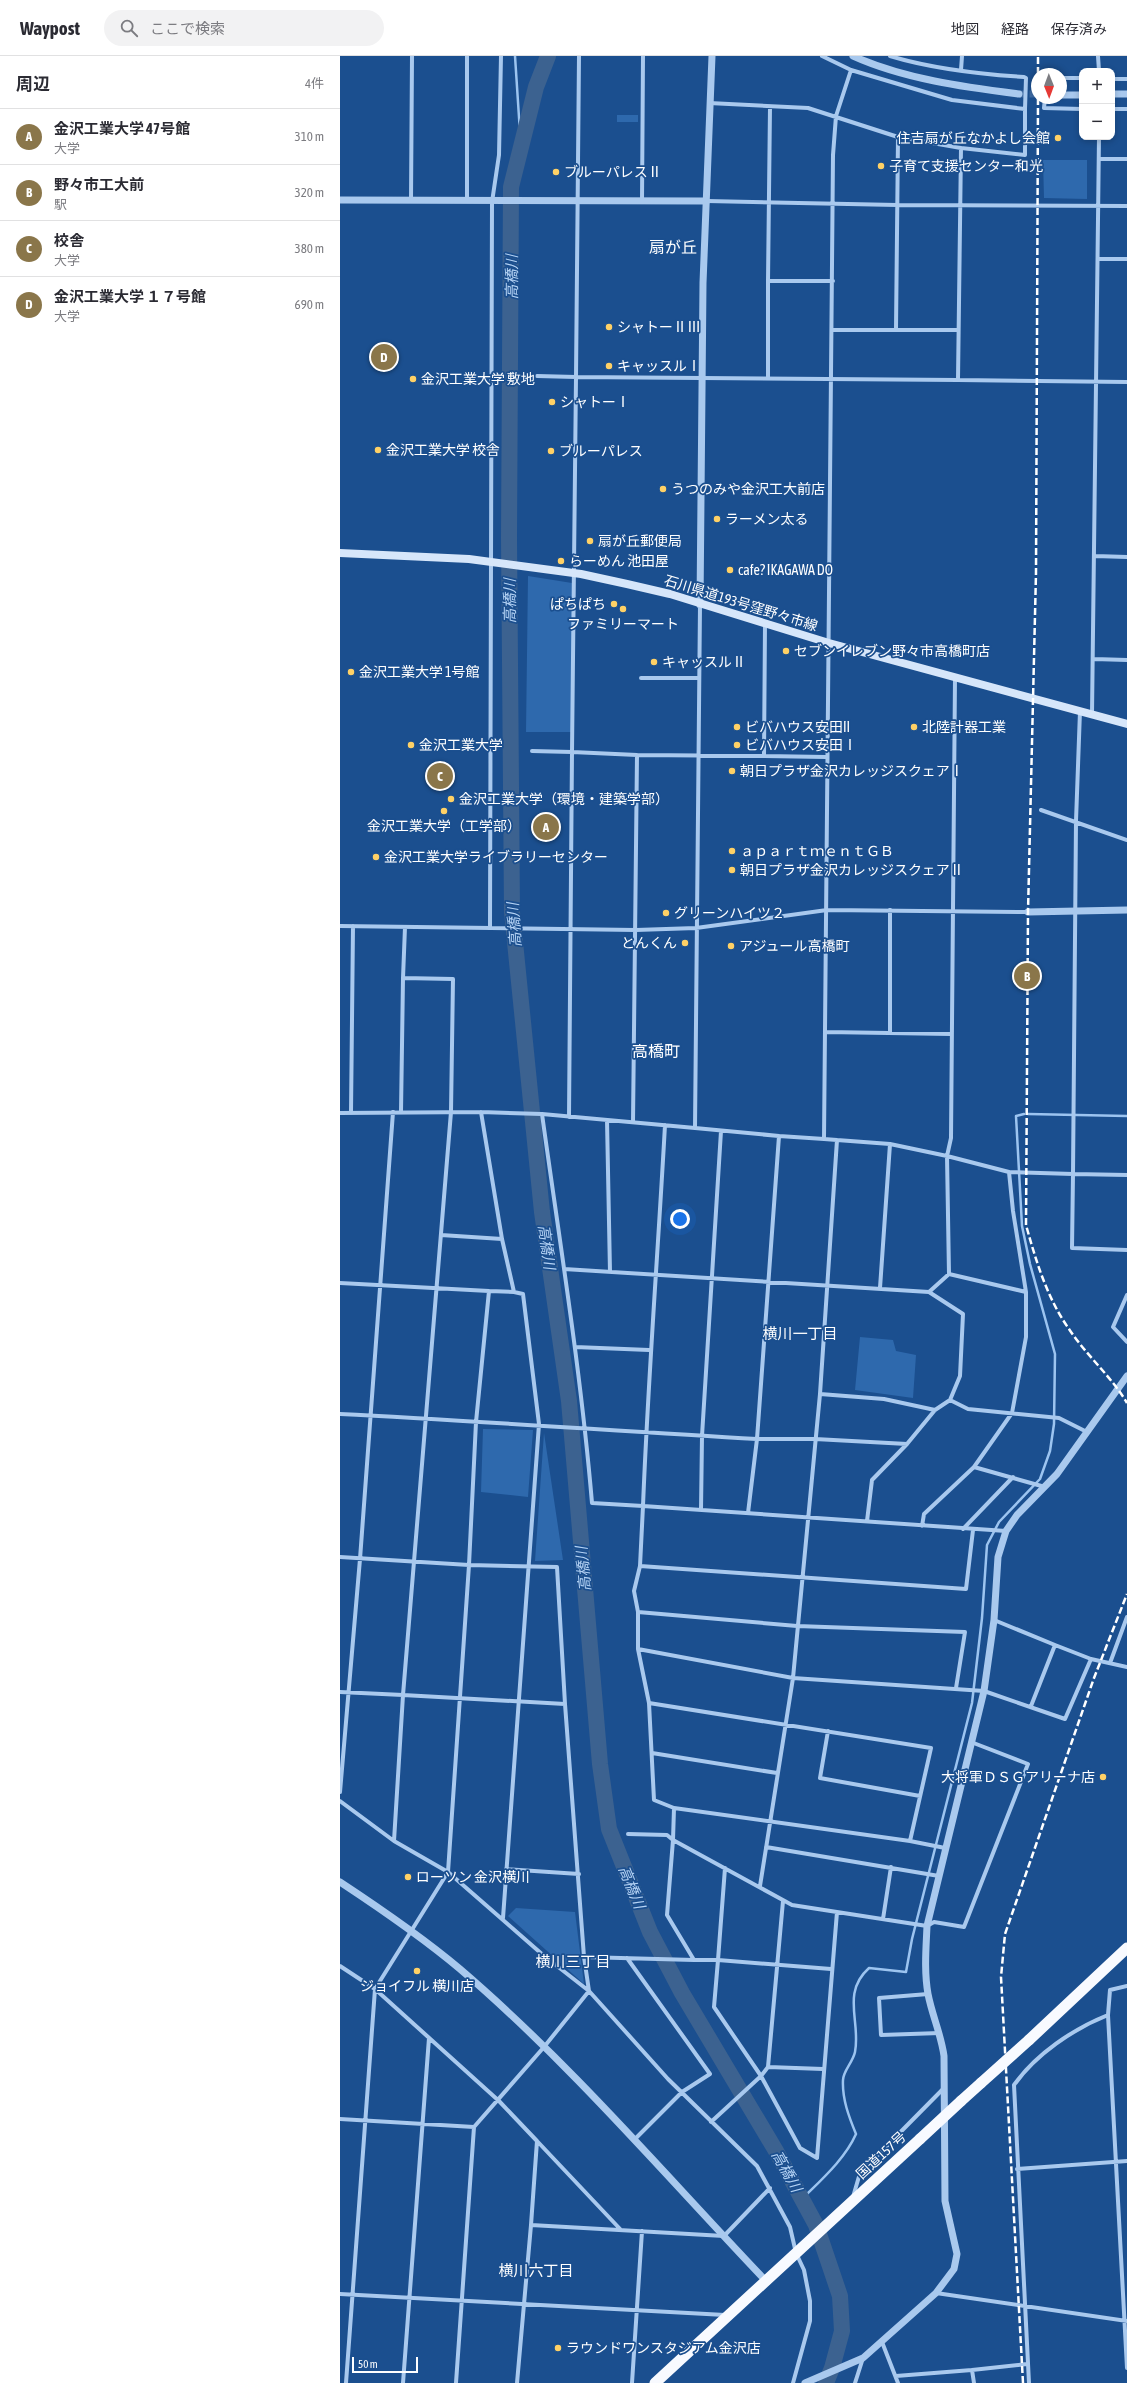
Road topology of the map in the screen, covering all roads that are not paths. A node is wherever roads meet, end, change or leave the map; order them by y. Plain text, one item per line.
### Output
1 (412, 56) edge
2 (468, 56) edge
3 (501, 56) edge
4 (579, 56) edge
5 (643, 56) edge
6 (712, 56) edge
7 (822, 56) edge
8 (853, 56) edge
9 (890, 56) edge
10 (962, 56) edge
11 (1098, 56) edge
12 (1099, 68) edge
13 (851, 70) junction
14 (961, 70) junction
15 (1067, 78) edge
16 (1079, 78) edge
17 (1115, 79) edge
18 (1127, 79) edge
19 (1019, 94) tunnel mouth
20 (1079, 94) edge
21 (1115, 94) edge
22 (1127, 94) edge
23 (1067, 95) edge
24 (709, 103) junction
25 (1044, 104) edge
26 (770, 107) junction
27 (1127, 108) edge
28 (1025, 109) junction
29 (1079, 109) edge
30 (1115, 109) edge
31 (836, 116) junction
32 (898, 137) junction
33 (1099, 140) edge
34 (961, 148) junction
35 (1100, 159) junction
36 (1127, 159) edge
37 (340, 200) edge
38 (411, 200) junction
39 (467, 201) junction
40 (495, 201) junction
41 (642, 201) junction
42 (707, 201) junction
43 (579, 202) junction
44 (768, 202) junction
45 (833, 203) junction
46 (897, 205) junction
47 (959, 205) junction
48 (1098, 206) junction
49 (1127, 206) edge
50 (1098, 259) junction
51 (1127, 259) edge
52 (768, 281) junction
53 (832, 281) junction
54 (832, 330) junction
55 (896, 330) junction
56 (958, 330) junction
57 (536, 376) dead end
58 (702, 376) junction
59 (576, 377) junction
60 (768, 378) junction
61 (832, 379) junction
62 (958, 380) junction
63 (1095, 382) junction
64 (1127, 382) edge
65 (340, 553) edge
66 (1095, 556) junction
67 (1127, 557) edge
68 (491, 562) junction
69 (574, 574) junction
70 (700, 605) junction
71 (765, 624) junction
72 (829, 643) junction
73 (1094, 659) junction
74 (1127, 660) edge
75 (641, 678) dead end
76 (699, 678) junction
77 (955, 678) junction
78 (1080, 711) junction
79 (1092, 714) junction
80 (1127, 724) edge
81 (532, 751) dead end
82 (572, 752) junction
83 (699, 754) junction
84 (637, 755) junction
85 (764, 756) junction
86 (826, 756) junction
87 (1041, 810) dead end
88 (1076, 821) junction
89 (1127, 840) edge
90 (827, 910) junction
91 (890, 910) junction
92 (954, 910) junction
93 (1127, 910) edge
94 (1076, 911) junction
95 (1028, 912) joint
96 (340, 926) edge
97 (353, 926) junction
98 (405, 927) junction
99 (490, 928) junction
100 (696, 928) junction
101 (571, 929) junction
102 (636, 930) junction
103 (403, 978) junction
104 (826, 1032) junction
105 (890, 1033) junction
106 (951, 1034) junction
107 (393, 1112) junction
108 (401, 1112) junction
109 (451, 1112) junction
110 (481, 1112) junction
111 (352, 1113) junction
112 (340, 1114) edge
113 (542, 1114) junction
114 (569, 1117) junction
115 (607, 1120) junction
116 (633, 1122) junction
117 (664, 1125) junction
118 (695, 1128) junction
119 (721, 1130) junction
120 (779, 1136) junction
121 (824, 1139) junction
122 (838, 1140) junction
123 (890, 1144) junction
124 (947, 1156) junction
125 (1011, 1172) junction
126 (1073, 1174) junction
127 (1127, 1175) edge
128 (441, 1236) junction
129 (502, 1239) junction
130 (1127, 1250) edge
131 (564, 1269) junction
132 (610, 1272) junction
133 (949, 1274) junction
134 (656, 1275) junction
135 (712, 1278) junction
136 (769, 1281) junction
137 (340, 1283) edge
138 (379, 1285) junction
139 (828, 1286) junction
140 (437, 1287) junction
141 (880, 1288) junction
142 (489, 1291) junction
143 (514, 1292) junction
144 (929, 1292) junction
145 (1026, 1292) junction
146 (1127, 1295) edge
147 (1127, 1342) edge
148 (576, 1347) junction
149 (650, 1350) junction
150 (1127, 1376) edge
151 (820, 1394) junction
152 (950, 1400) junction
153 (935, 1410) junction
154 (1012, 1413) junction
155 (340, 1414) edge
156 (370, 1416) junction
157 (427, 1420) junction
158 (476, 1422) junction
159 (538, 1424) junction
160 (586, 1427) junction
161 (1087, 1432) junction
162 (646, 1433) junction
163 (702, 1436) junction
164 (757, 1439) junction
165 (815, 1440) junction
166 (907, 1444) junction
167 (974, 1468) junction
168 (1012, 1477) junction
169 (1043, 1487) junction
170 (643, 1506) junction
171 (701, 1510) junction
172 (748, 1513) junction
173 (809, 1517) junction
174 (866, 1521) junction
175 (922, 1526) junction
176 (963, 1529) junction
177 (974, 1530) junction
178 (1002, 1531) junction
179 (340, 1557) edge
180 (360, 1559) junction
181 (415, 1561) junction
182 (469, 1564) junction
183 (529, 1566) junction
184 (640, 1566) junction
185 (801, 1578) junction
186 (638, 1612) junction
187 (1127, 1617) edge
188 (994, 1620) junction
189 (797, 1626) junction
190 (1055, 1645) junction
191 (638, 1649) junction
192 (1091, 1659) junction
193 (1110, 1663) junction
194 (1127, 1667) edge
195 (792, 1678) junction
196 (956, 1688) junction
197 (981, 1690) junction
198 (340, 1692) edge
199 (348, 1692) junction
200 (403, 1695) junction
201 (460, 1699) junction
202 (518, 1702) junction
203 (649, 1703) junction
204 (565, 1704) junction
205 (1031, 1706) junction
206 (786, 1724) junction
207 (828, 1731) junction
208 (970, 1742) junction
209 (652, 1753) junction
210 (777, 1773) junction
211 (340, 1792) edge
212 (920, 1796) junction
213 (340, 1801) edge
214 (674, 1808) junction
215 (771, 1821) junction
216 (628, 1834) dead end
217 (673, 1840) junction
218 (394, 1841) junction
219 (910, 1841) junction
220 (766, 1846) junction
221 (942, 1847) junction
222 (891, 1867) junction
223 (726, 1868) junction
224 (506, 1869) junction
225 (448, 1872) junction
226 (579, 1874) junction
227 (935, 1875) junction
228 (340, 1882) edge
229 (760, 1886) junction
230 (783, 1901) junction
231 (837, 1912) junction
232 (503, 1918) junction
233 (883, 1919) junction
234 (924, 1926) junction
235 (411, 1932) junction
236 (1127, 1948) edge
237 (584, 1957) junction
238 (627, 1958) junction
239 (691, 1959) junction
240 (718, 1960) junction
241 (776, 1965) junction
242 (340, 1966) edge
243 (831, 1969) junction
244 (1127, 1986) edge
245 (375, 1989) junction
246 (588, 1991) junction
247 (928, 1994) junction
248 (1108, 2015) junction
249 (941, 2033) junction
250 (429, 2038) junction
251 (544, 2047) junction
252 (768, 2067) junction
253 (823, 2069) junction
254 (761, 2076) junction
255 (944, 2088) junction
256 (682, 2092) junction
257 (499, 2101) junction
258 (340, 2119) edge
259 (366, 2121) junction
260 (711, 2122) junction
261 (422, 2124) junction
262 (474, 2127) junction
263 (634, 2140) junction
264 (537, 2141) junction
265 (1127, 2161) edge
266 (1115, 2162) junction
267 (1017, 2169) junction
268 (770, 2188) junction
269 (852, 2201) junction
270 (531, 2225) junction
271 (621, 2230) junction
272 (642, 2231) junction
273 (724, 2236) junction
274 (799, 2250) junction
275 (767, 2282) junction
276 (936, 2293) junction
277 (340, 2294) edge
278 (352, 2294) junction
279 (408, 2297) junction
280 (462, 2300) junction
281 (524, 2302) junction
282 (1025, 2307) junction
283 (637, 2309) junction
284 (730, 2315) junction
285 (1125, 2320) edge
286 (882, 2342) junction
287 (863, 2358) junction
288 (1027, 2364) junction
289 (1127, 2368) edge
290 (972, 2370) junction
291 (896, 2376) junction
292 (346, 2383) edge
293 (403, 2383) edge
294 (456, 2383) edge
295 (517, 2383) edge
296 (632, 2383) edge
297 (655, 2383) edge
298 (793, 2383) edge
299 (805, 2383) edge
300 (855, 2383) edge
301 (898, 2383) edge
302 (974, 2383) edge
303 (1028, 2383) edge

1 - 38 street
2 - 39 street
3 - 40 street
4 - 43 street
5 - 41 street
6 - 24 street
7 - 13 street
8 - 19 street
9 - 14 street
10 - 14 street
11 - 12 street
13 - 28 street
13 - 31 street
14 - 28 street
15 - 16 street
17 - 18 street
20 - 23 street
21 - 22 street
24 - 26 street
24 - 42 street
25 - 29 street
26 - 31 street
26 - 44 street
27 - 30 street
28 - 34 street
31 - 32 street
31 - 45 street
32 - 34 street
32 - 46 street
33 - 35 street
34 - 47 street
35 - 36 street
35 - 48 street
37 - 38 street
38 - 39 street
39 - 40 street
40 - 43 street
40 - 68 street
41 - 42 street
41 - 43 street
42 - 44 street
42 - 58 street
43 - 59 street
44 - 45 street
44 - 52 street
45 - 46 street
45 - 53 street
46 - 47 street
46 - 55 street
47 - 48 street
47 - 56 street
48 - 49 street
48 - 50 street
50 - 51 street
50 - 63 street
52 - 53 street
52 - 60 street
53 - 54 street
54 - 55 street
54 - 61 street
55 - 56 street
56 - 62 street
57 - 59 street
58 - 59 street
58 - 60 street
58 - 70 street
59 - 69 street
60 - 61 street
61 - 62 street
61 - 72 street
62 - 63 street
63 - 64 street
63 - 66 street
65 - 68 main road, 石川県道193号窪野々市線
66 - 67 street
66 - 73 street
68 - 69 main road, 石川県道193号窪野々市線
68 - 99 street
69 - 70 main road, 石川県道193号窪野々市線
69 - 82 street
70 - 71 main road, 石川県道193号窪野々市線
70 - 76 street
71 - 72 main road, 石川県道193号窪野々市線
71 - 85 street
72 - 77 main road, 石川県道193号窪野々市線
72 - 86 street
73 - 74 street
73 - 79 street
75 - 76 street
76 - 83 street
77 - 78 main road, 石川県道193号窪野々市線
77 - 92 street
78 - 79 main road, 石川県道193号窪野々市線
78 - 88 street
79 - 80 main road, 石川県道193号窪野々市線
81 - 82 street
82 - 84 street
82 - 101 street
83 - 84 street
83 - 85 street
83 - 100 street
84 - 102 street
85 - 86 street
86 - 90 street
87 - 88 street
88 - 89 street
88 - 94 street
90 - 91 street
90 - 100 street
90 - 104 street
91 - 92 street
91 - 105 street
92 - 95 street
92 - 106 street
93 - 94 street
94 - 95 street
94 - 126 street
96 - 97 street
97 - 98 street
97 - 111 street
98 - 99 street
98 - 103 street
99 - 101 street
100 - 102 street
100 - 118 street
101 - 102 street
101 - 114 street
102 - 116 street
103 - 108 street
103 - 109 street
104 - 105 street
104 - 121 street
105 - 106 street
106 - 124 street
107 - 108 street
107 - 111 street
107 - 138 street
108 - 109 street
109 - 110 street
109 - 128 street
110 - 113 street
110 - 129 street
111 - 112 street
113 - 114 street
113 - 131 street
114 - 115 street
115 - 116 street
115 - 132 street
116 - 117 street
117 - 118 street
117 - 134 street
118 - 119 street
119 - 120 street
119 - 135 street
120 - 121 street
120 - 136 street
121 - 122 street
122 - 123 street
122 - 139 street
123 - 124 street
123 - 141 street
124 - 125 street
124 - 133 street
125 - 126 street
125 - 145 street
126 - 127 street
126 - 130 street
128 - 129 street
128 - 140 street
129 - 143 street
131 - 132 street
131 - 148 street
132 - 134 street
133 - 144 street
133 - 145 street
134 - 135 street
134 - 149 street
135 - 136 street
135 - 163 street
136 - 139 street
136 - 164 street
137 - 138 street
138 - 140 street
138 - 156 street
139 - 141 street
139 - 151 street
140 - 142 street
140 - 157 street
141 - 144 street
142 - 143 street
142 - 158 street
143 - 159 street
144 - 152 street
145 - 154 street
146 - 147 street
148 - 149 street
148 - 160 street
149 - 162 street
150 - 161 street
151 - 153 street
151 - 165 street
152 - 153 street
152 - 154 street
153 - 166 street
154 - 161 street
154 - 167 street
155 - 156 street
156 - 157 street
156 - 180 street
157 - 158 street
157 - 181 street
158 - 159 street
158 - 182 street
159 - 160 street
159 - 183 street
160 - 162 street
160 - 170 street
161 - 169 street
162 - 163 street
162 - 170 street
163 - 164 street
163 - 171 street
164 - 165 street
164 - 172 street
165 - 166 street
165 - 173 street
166 - 174 street
167 - 168 street
167 - 175 street
168 - 169 street
168 - 176 street
169 - 178 street
170 - 171 street
170 - 184 street
171 - 172 street
172 - 173 street
173 - 174 street
173 - 185 street
174 - 175 street
175 - 176 street
176 - 177 street
177 - 178 street
177 - 185 street
178 - 188 street
179 - 180 street
180 - 181 street
180 - 199 street
181 - 182 street
181 - 200 street
182 - 183 street
182 - 201 street
183 - 202 street
183 - 204 street
184 - 185 street
184 - 186 street
185 - 189 street
186 - 189 street
186 - 191 street
187 - 193 street
188 - 190 street
188 - 197 street
189 - 195 street
189 - 196 street
190 - 192 street
190 - 205 street
191 - 195 street
191 - 203 street
192 - 193 street
192 - 205 street
193 - 194 street
195 - 196 street
195 - 206 street
196 - 197 street
197 - 205 street
197 - 208 street
198 - 199 street
199 - 200 street
199 - 211 street
200 - 201 street
200 - 218 street
201 - 202 street
201 - 225 street
202 - 204 street
202 - 224 street
203 - 206 street
203 - 209 street
204 - 226 street
206 - 207 street
206 - 210 street
207 - 212 street
207 - 212 street
208 - 221 street
208 - 234 street
209 - 210 street
209 - 214 street
210 - 215 street
212 - 219 street
213 - 218 street
214 - 215 street
214 - 217 street
215 - 219 street
215 - 220 street
216 - 217 street
217 - 223 street
217 - 239 street
218 - 225 street
219 - 221 street
220 - 222 street
220 - 229 street
221 - 227 street
222 - 227 street
222 - 233 street
223 - 229 street
223 - 240 street
224 - 226 street
224 - 232 street
225 - 232 street
225 - 235 street
226 - 237 street
227 - 234 street
228 - 235 street
229 - 230 street
230 - 231 street
230 - 241 street
231 - 233 street
231 - 243 street
232 - 246 street
233 - 234 street
234 - 247 street
235 - 245 street
235 - 251 street
236 - 269 highway, 国道157号, bridge
237 - 238 street
237 - 246 street
238 - 239 street
238 - 256 street
239 - 240 street
240 - 241 street
240 - 254 street
241 - 243 street
241 - 252 street
242 - 245 street
243 - 253 street
244 - 248 street
245 - 250 street
245 - 259 street
246 - 251 street
246 - 256 street
247 - 249 street
247 - 249 street
248 - 266 street
248 - 267 street
249 - 255 street
250 - 257 street
250 - 261 street
251 - 257 street
251 - 263 street
252 - 253 street
252 - 254 street
253 - 254 street
254 - 260 street
255 - 269 street
255 - 276 street
256 - 260 street
256 - 263 street
257 - 262 street
257 - 264 street
258 - 259 street
259 - 261 street
259 - 278 street
260 - 268 street
261 - 262 street
261 - 279 street
262 - 280 street
263 - 273 street
264 - 270 street
264 - 271 street
265 - 266 street
266 - 267 street
266 - 285 street
267 - 282 street
268 - 273 street
268 - 274 street
269 - 274 highway, 国道157号
270 - 271 street
270 - 281 street
271 - 272 street
272 - 273 street
272 - 283 street
273 - 275 street
274 - 275 highway, 国道157号
274 - 298 street
275 - 284 highway, 国道157号
276 - 282 street
276 - 286 street
277 - 278 street
278 - 279 street
278 - 292 street
279 - 280 street
279 - 293 street
280 - 281 street
280 - 294 street
281 - 283 street
281 - 295 street
282 - 285 street
282 - 288 street
283 - 284 street
283 - 296 street
284 - 297 highway, 国道157号
285 - 289 street
286 - 287 street
286 - 291 street
287 - 299 street
287 - 300 street
288 - 290 street
288 - 303 street
290 - 291 street
290 - 302 street
291 - 301 street

